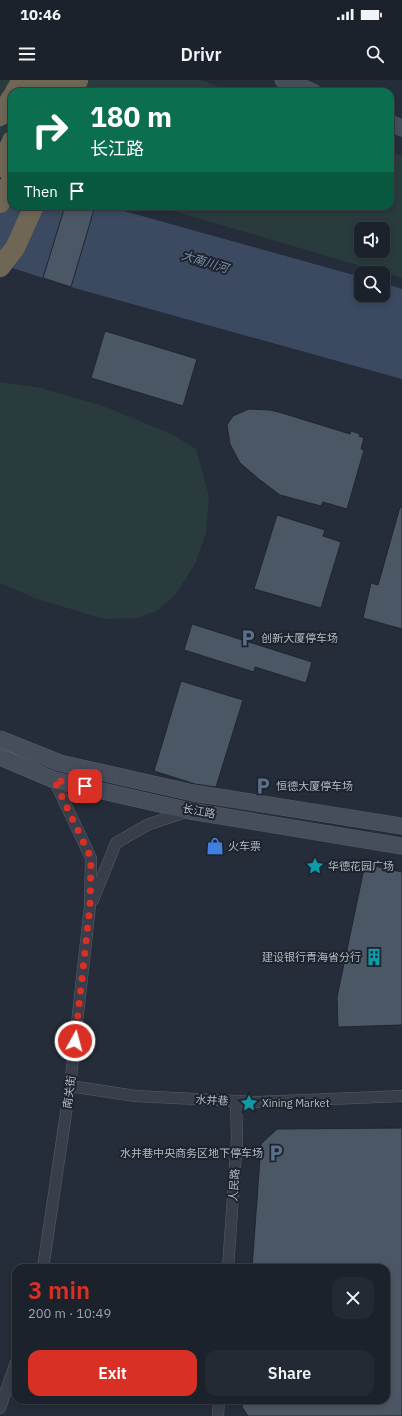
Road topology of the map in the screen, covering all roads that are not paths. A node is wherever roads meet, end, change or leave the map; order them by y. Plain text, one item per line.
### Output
1 (283, 80) edge
2 (303, 88) edge
3 (8, 103) edge
4 (0, 116) edge
5 (8, 150) edge
6 (0, 167) edge
7 (8, 187) edge
8 (0, 203) edge
9 (32, 210) edge
10 (0, 268) edge
11 (0, 738) edge
12 (0, 757) edge
13 (54, 780) junction
14 (190, 811) junction
15 (402, 826) edge
16 (402, 846) edge
17 (90, 906) junction
18 (70, 1086) junction
19 (402, 1096) edge
20 (236, 1101) junction
21 (44, 1264) edge
22 (228, 1264) edge
23 (12, 1374) edge
24 (219, 1404) edge
25 (0, 1408) edge
26 (218, 1416) edge

1 - 2 main road
3 - 4 highway
5 - 6 highway
7 - 8 highway
9 - 10 highway
11 - 15 main road, 长江路
12 - 13 main road, 长江路
13 - 14 main road, 长江路
13 - 17 street, 南关街
14 - 16 main road, 长江路
14 - 17 street
17 - 18 street, 南关街
18 - 20 street, 水井巷
18 - 21 street, 南关街
19 - 20 street, 水井巷
20 - 22 street, 人民路
23 - 25 street
24 - 26 street

